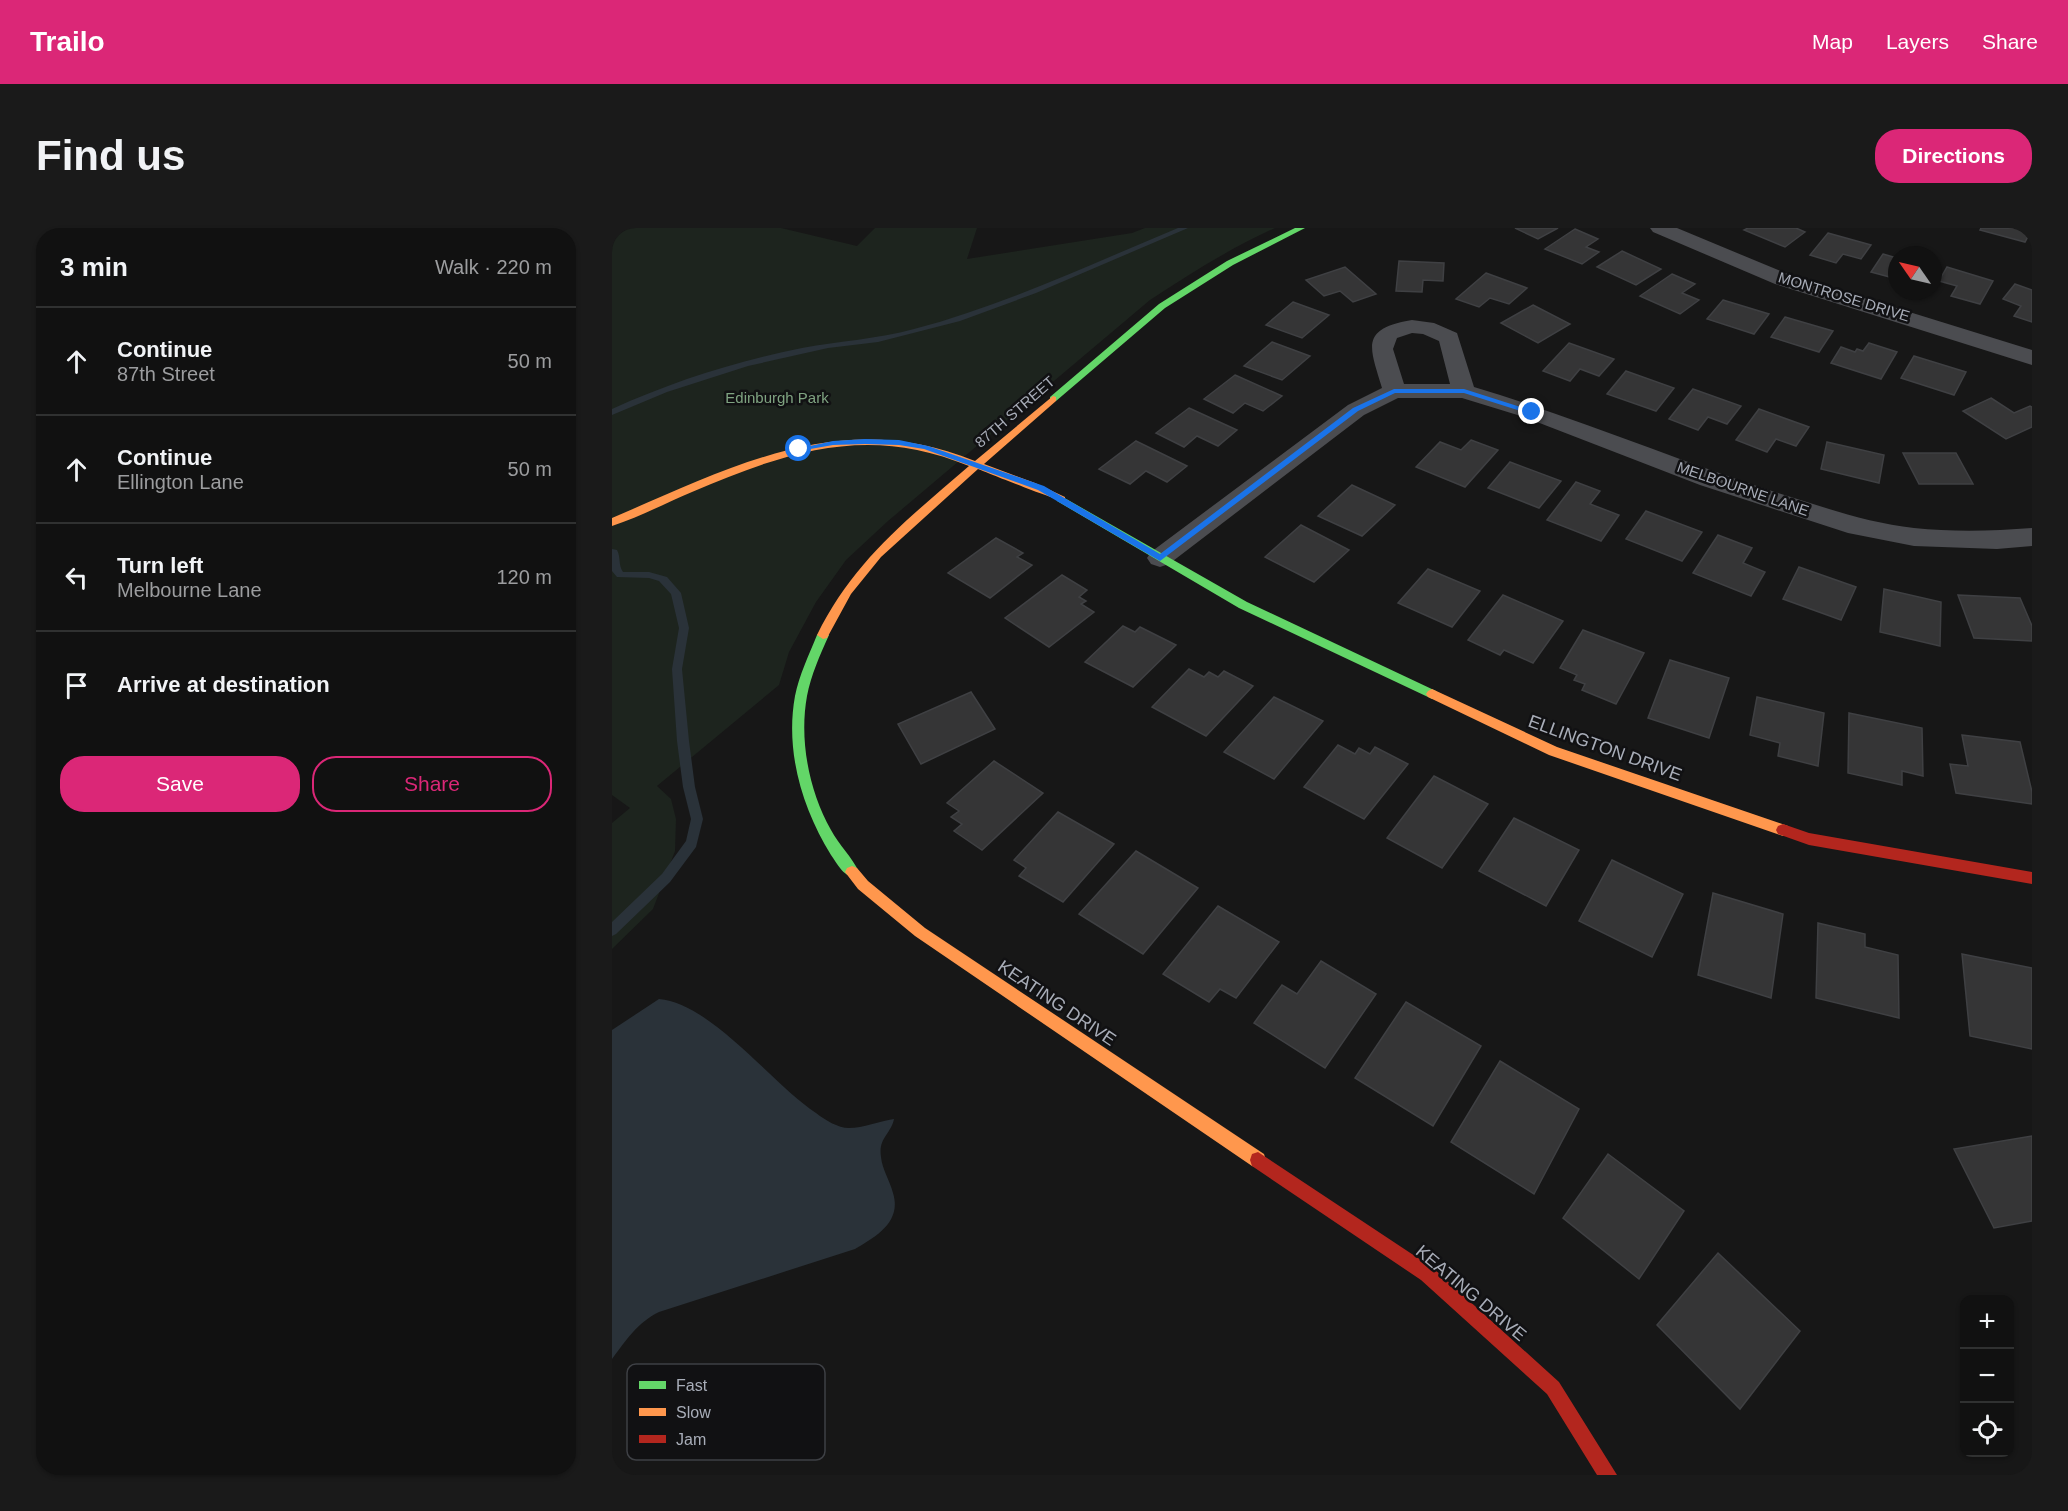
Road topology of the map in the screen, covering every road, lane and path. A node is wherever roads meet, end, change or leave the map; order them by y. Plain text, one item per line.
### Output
1 (1301, 228) edge
2 (1660, 228) edge
3 (2032, 358) edge
4 (1394, 391) junction
5 (1464, 391) junction
6 (978, 466) junction
7 (612, 522) edge
8 (2032, 537) edge
9 (1160, 558) junction
10 (2032, 878) edge
11 (1608, 1475) edge

1 - 6 street, 87TH STREET
2 - 3 street, MONTROSE DRIVE
4 - 5 street, MELBOURNE LANE
4 - 5 street
4 - 9 street, MELBOURNE LANE
5 - 8 street, MELBOURNE LANE
6 - 7 street, 87TH STREET
6 - 9 street, ELLINGTON DRIVE
6 - 11 street, KEATING DRIVE
9 - 10 street, ELLINGTON DRIVE

